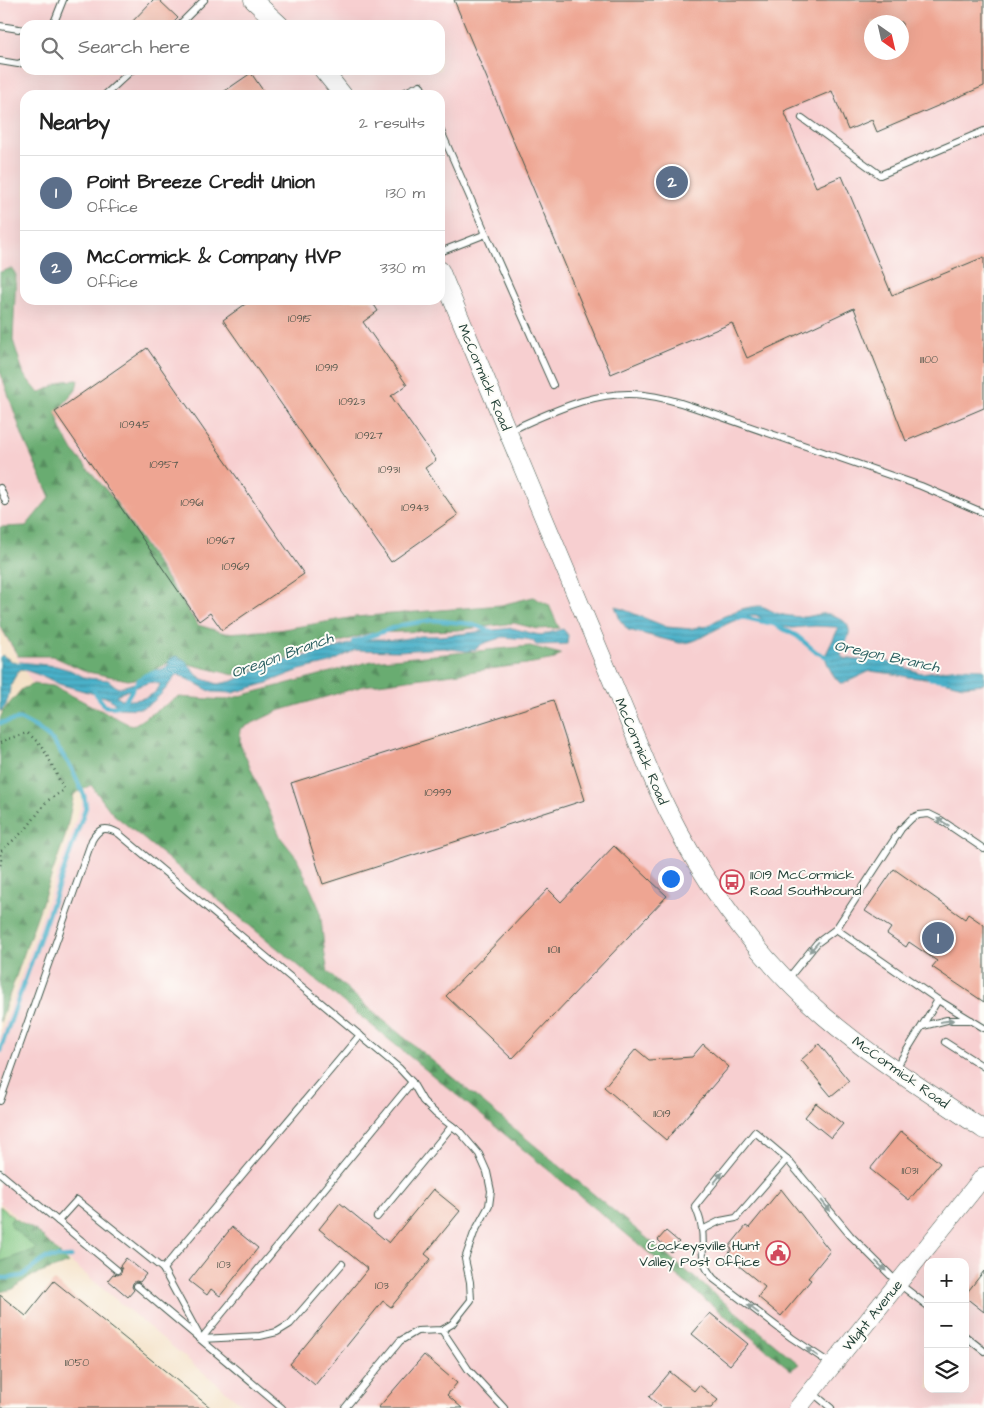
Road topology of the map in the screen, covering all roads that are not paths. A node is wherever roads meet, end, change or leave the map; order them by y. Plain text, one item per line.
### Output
1 (63, 0) edge
2 (204, 0) edge
3 (253, 0) edge
4 (55, 20) edge
5 (184, 20) edge
6 (275, 20) edge
7 (0, 26) edge
8 (20, 29) edge
9 (0, 61) edge
10 (20, 63) edge
11 (127, 75) edge
12 (327, 75) edge
13 (110, 90) edge
14 (339, 90) edge
15 (410, 90) edge
16 (422, 90) edge
17 (802, 118) dead end
18 (984, 131) edge
19 (445, 140) edge
20 (486, 234) junction
21 (445, 250) edge
22 (445, 282) edge
23 (553, 385) dead end
24 (508, 431) junction
25 (0, 488) edge
26 (6, 502) dead end
27 (984, 514) edge
28 (984, 849) edge
29 (836, 929) junction
30 (787, 980) junction
31 (938, 1000) junction
32 (972, 1020) junction
33 (923, 1026) junction
34 (984, 1028) edge
35 (360, 1035) junction
36 (945, 1042) dead end
37 (984, 1067) edge
38 (895, 1069) junction
39 (412, 1082) junction
40 (0, 1101) edge
41 (452, 1126) junction
42 (984, 1130) edge
43 (787, 1159) junction
44 (0, 1173) edge
45 (984, 1176) edge
46 (377, 1217) dead end
47 (58, 1221) junction
48 (702, 1230) junction
49 (342, 1264) dead end
50 (163, 1268) junction
51 (117, 1270) dead end
52 (898, 1282) junction
53 (137, 1286) dead end
54 (924, 1303) edge
55 (442, 1330) junction
56 (969, 1339) edge
57 (200, 1340) junction
58 (984, 1351) edge
59 (832, 1365) junction
60 (811, 1392) junction
61 (282, 1408) edge
62 (345, 1408) edge
63 (504, 1408) edge
64 (798, 1408) edge
65 (832, 1408) edge

1 - 4 lane
2 - 5 lane
3 - 6 main road
7 - 8 lane
9 - 10 lane
11 - 13 lane
12 - 14 main road
15 - 16 lane
17 - 18 lane
19 - 20 lane
20 - 21 lane
20 - 23 lane
22 - 24 main road, McCormick Road
24 - 27 lane
24 - 30 main road, McCormick Road
25 - 26 lane
28 -> 29 lane
29 -> 30 lane
29 - 31 lane
30 - 38 main road, McCormick Road
31 - 32 lane
31 - 33 lane
33 -> 32 lane
32 - 34 lane
33 - 38 lane
35 - 39 lane
35 - 40 lane
35 - 50 lane
36 - 37 lane
38 - 42 main road, McCormick Road
39 - 41 lane
39 - 57 lane
41 - 46 lane
41 - 55 lane
43 - 48 lane
48 -> 43 lane
43 -> 52 lane
44 - 47 lane
45 - 52 main road, Wight Avenue
47 - 50 lane
47 - 51 lane
59 -> 48 lane
49 - 57 lane
50 - 57 lane
52 - 54 lane
52 - 59 main road, Wight Avenue
53 - 57 lane
55 - 62 lane
55 - 63 lane
56 - 58 lane
57 - 61 lane
59 - 60 main road, Wight Avenue
60 - 64 main road, Wight Avenue
60 - 65 lane

